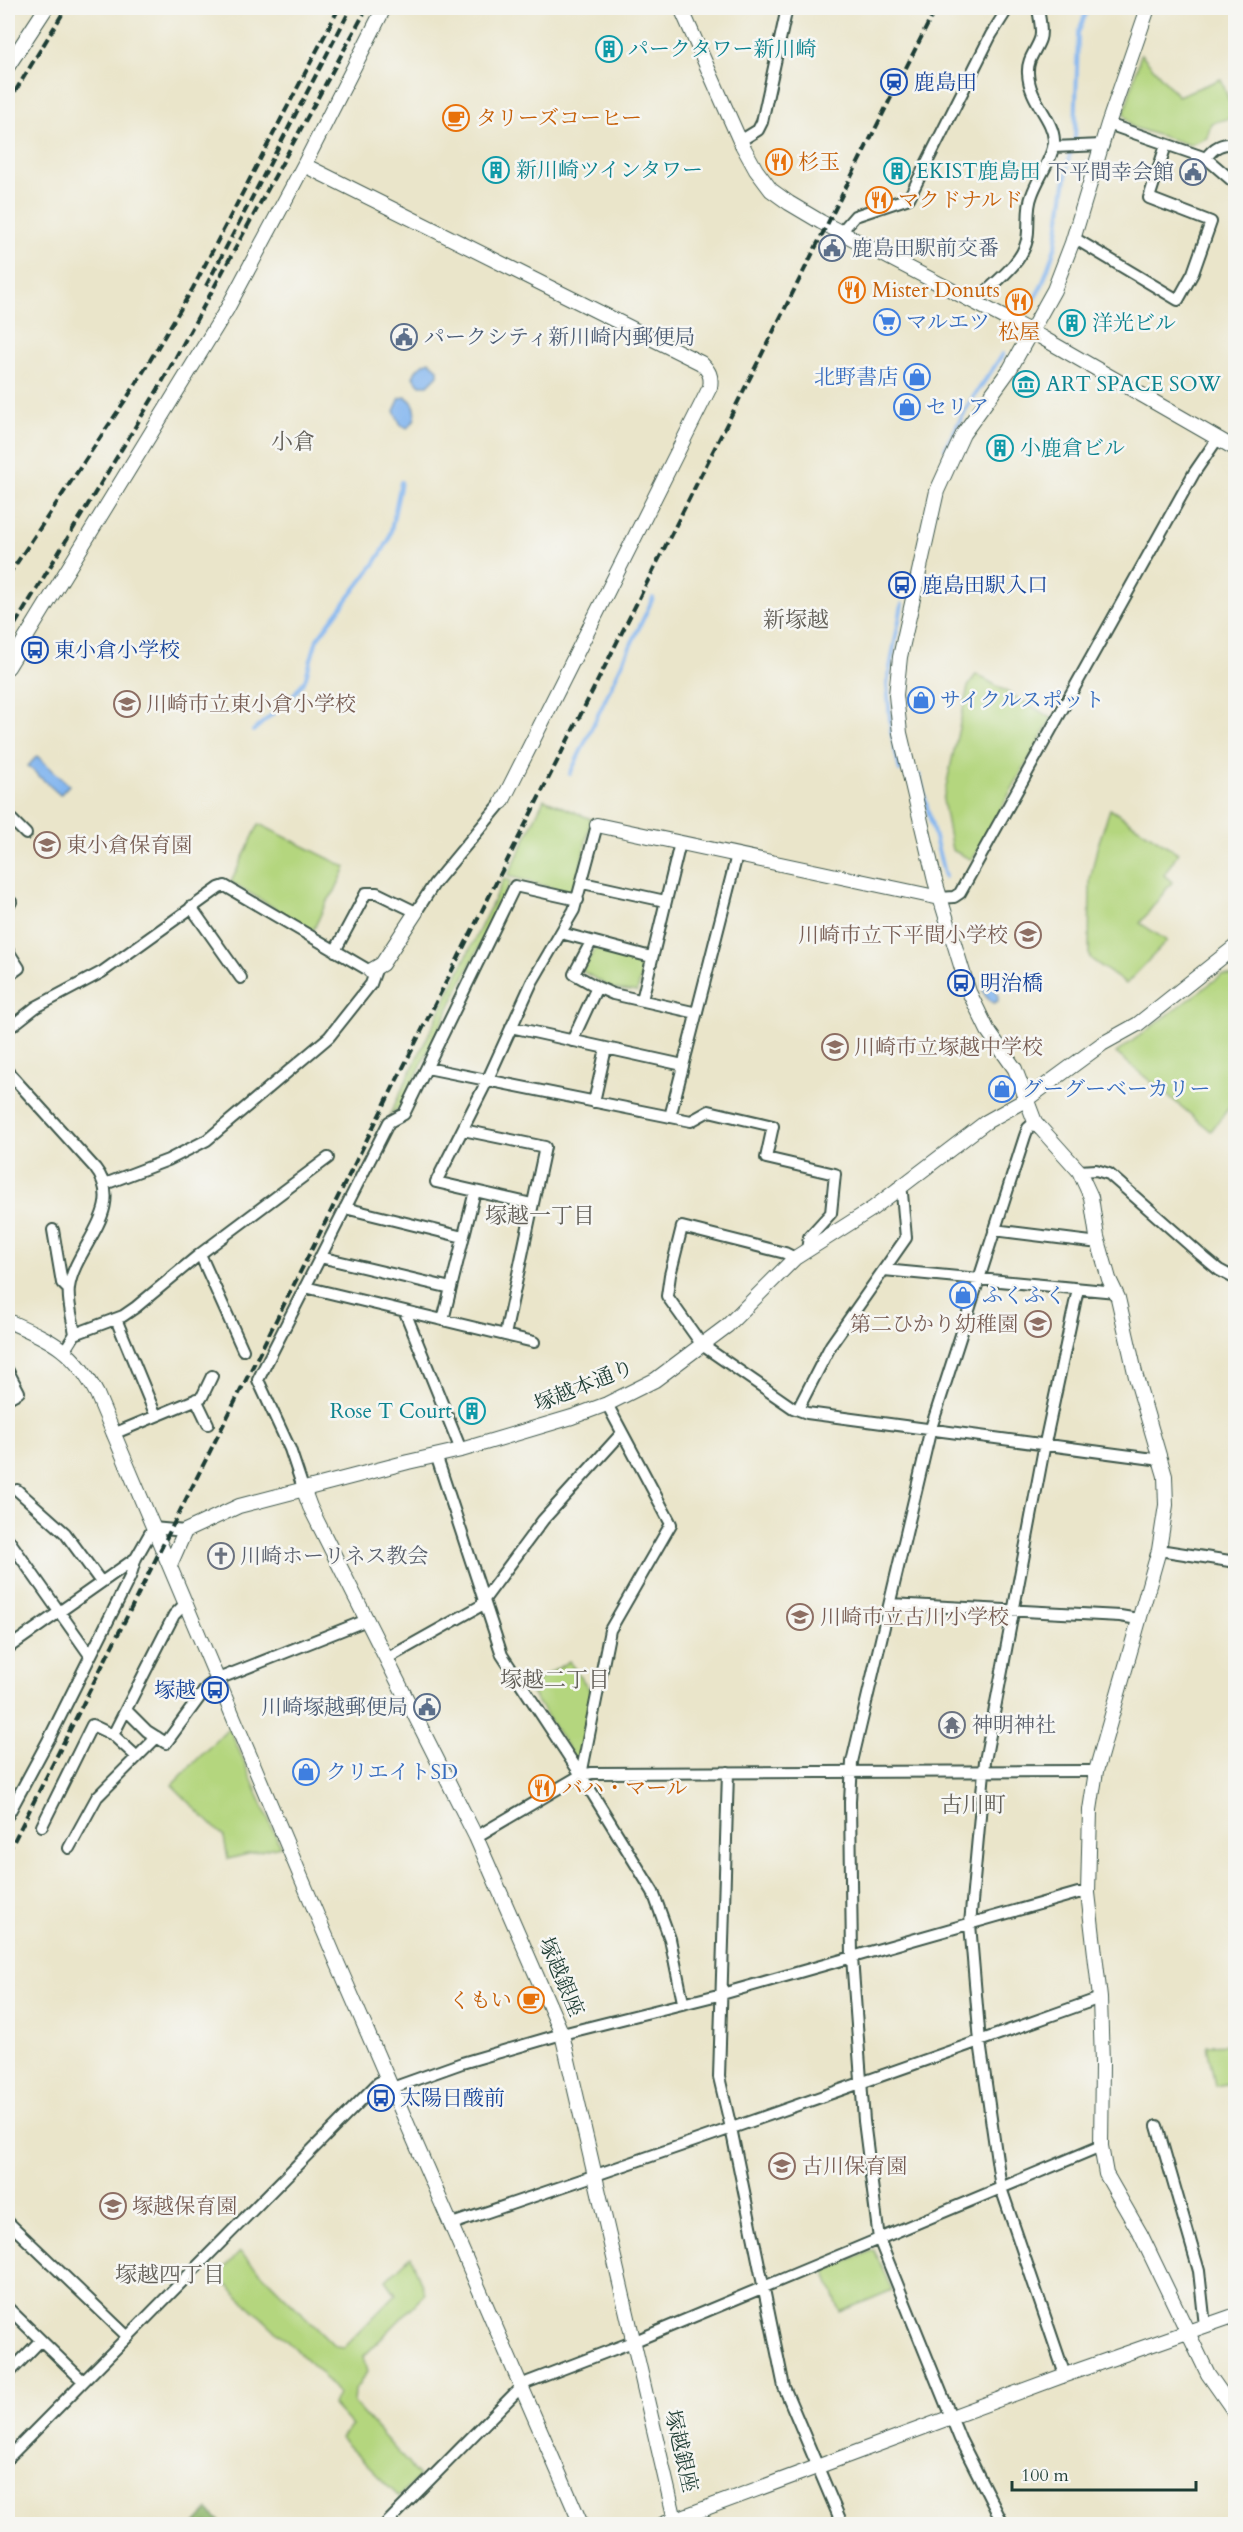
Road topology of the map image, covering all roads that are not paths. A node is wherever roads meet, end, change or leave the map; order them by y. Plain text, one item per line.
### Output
1 (46, 8) edge
2 (384, 8) edge
3 (681, 8) edge
4 (787, 8) edge
5 (1008, 8) edge
6 (1038, 8) edge
7 (1148, 8) edge
8 (8, 66) edge
9 (1108, 124) junction
10 (740, 141) junction
11 (1236, 144) edge
12 (1102, 145) junction
13 (1166, 145) junction
14 (1053, 147) junction
15 (1206, 158) junction
16 (304, 165) junction
17 (1236, 184) edge
18 (841, 232) junction
19 (1074, 238) junction
20 (975, 302) junction
21 (1032, 332) junction
22 (1218, 438) junction
23 (1236, 449) edge
24 (8, 667) edge
25 (502, 802) joint
26 (8, 816) edge
27 (597, 825) joint
28 (26, 834) dead end
29 (680, 843) junction
30 (737, 855) junction
31 (583, 883) junction
32 (940, 898) junction
33 (579, 900) junction
34 (665, 901) junction
35 (191, 908) junction
36 (416, 912) junction
37 (561, 933) junction
38 (591, 942) junction
39 (8, 951) edge
40 (335, 951) junction
41 (1233, 955) edge
42 (651, 957) junction
43 (373, 971) junction
44 (8, 976) edge
45 (242, 978) dead end
46 (597, 987) junction
47 (642, 1000) junction
48 (697, 1012) junction
49 (511, 1028) junction
50 (8, 1029) edge
51 (572, 1041) junction
52 (606, 1048) junction
53 (683, 1065) junction
54 (427, 1068) junction
55 (8, 1072) edge
56 (487, 1081) junction
57 (1027, 1099) junction
58 (594, 1102) junction
59 (670, 1118) junction
60 (1035, 1122) junction
61 (463, 1130) junction
62 (328, 1158) dead end
63 (1079, 1171) junction
64 (105, 1184) junction
65 (898, 1188) junction
66 (476, 1191) junction
67 (532, 1204) junction
68 (345, 1208) junction
69 (53, 1230) dead end
70 (994, 1230) junction
71 (463, 1237) junction
72 (1099, 1243) junction
73 (200, 1254) junction
74 (801, 1254) junction
75 (320, 1257) junction
76 (885, 1270) junction
77 (979, 1278) junction
78 (1236, 1279) edge
79 (305, 1287) junction
80 (451, 1288) junction
81 (1078, 1288) junction
82 (68, 1289) junction
83 (1116, 1292) junction
84 (405, 1312) junction
85 (116, 1319) junction
86 (443, 1320) junction
87 (8, 1321) edge
88 (75, 1334) junction
89 (506, 1335) junction
90 (534, 1342) dead end
91 (702, 1346) junction
92 (65, 1350) junction
93 (243, 1350) dead end
94 (8, 1371) edge
95 (212, 1376) dead end
96 (8, 1398) edge
97 (196, 1399) junction
98 (607, 1404) junction
99 (798, 1409) junction
100 (156, 1416) junction
101 (208, 1424) dead end
102 (931, 1428) junction
103 (114, 1434) junction
104 (621, 1434) junction
105 (1045, 1443) junction
106 (461, 1450) junction
107 (436, 1455) junction
108 (1161, 1460) junction
109 (303, 1488) junction
110 (17, 1490) dead end
111 (153, 1528) junction
112 (185, 1531) junction
113 (8, 1539) edge
114 (1160, 1550) junction
115 (136, 1558) junction
116 (1236, 1562) edge
117 (170, 1566) junction
118 (101, 1582) junction
119 (186, 1603) junction
120 (484, 1603) junction
121 (890, 1604) junction
122 (1013, 1610) junction
123 (59, 1612) junction
124 (1138, 1619) junction
125 (367, 1620) junction
126 (8, 1648) edge
127 (89, 1654) junction
128 (386, 1659) junction
129 (218, 1679) junction
130 (126, 1710) junction
131 (113, 1735) junction
132 (157, 1737) junction
133 (137, 1757) junction
134 (984, 1770) junction
135 (1096, 1771) junction
136 (728, 1772) junction
137 (851, 1772) junction
138 (581, 1775) junction
139 (11, 1799) edge
140 (8, 1815) edge
141 (42, 1826) dead end
142 (477, 1837) junction
143 (69, 1848) dead end
144 (1088, 1893) junction
145 (970, 1923) junction
146 (852, 1957) junction
147 (722, 1994) junction
148 (1100, 1998) junction
149 (683, 2002) junction
150 (562, 2034) junction
151 (980, 2042) junction
152 (861, 2081) junction
153 (390, 2083) junction
154 (1157, 2126) dead end
155 (731, 2128) junction
156 (1101, 2146) junction
157 (596, 2175) junction
158 (1001, 2188) junction
159 (8, 2222) edge
160 (452, 2224) junction
161 (879, 2239) junction
162 (763, 2288) junction
163 (8, 2308) edge
164 (1236, 2315) edge
165 (1204, 2326) junction
166 (1187, 2332) junction
167 (127, 2336) junction
168 (41, 2340) junction
169 (634, 2341) junction
170 (8, 2374) edge
171 (1065, 2375) junction
172 (83, 2381) junction
173 (521, 2386) junction
174 (1236, 2414) edge
175 (951, 2418) junction
176 (8, 2458) edge
177 (816, 2468) junction
178 (669, 2522) edge
179 (386, 2524) edge
180 (581, 2524) edge
181 (842, 2524) edge
182 (1003, 2524) edge

1 - 8 street
2 - 16 street
3 - 10 street
4 - 10 street
5 - 18 street
6 - 14 street
7 - 9 street
9 - 12 street
9 - 13 street
10 - 18 street
11 - 15 street
12 - 14 street
12 - 19 street
13 - 15 street
13 - 19 street
14 - 20 street
15 - 17 street
16 - 24 street
16 - 25 street
18 - 20 street
19 - 21 street
20 - 21 street
21 - 22 street
21 - 32 street
22 - 23 street
22 - 32 street
25 - 36 street
26 - 28 street
27 - 29 street
27 - 31 street
29 - 30 street
29 - 34 street
30 - 32 street
30 - 48 street
31 - 33 street
31 - 34 street
32 - 57 street
33 - 37 street
33 - 54 street
34 - 42 street
35 - 40 street
35 - 45 street
35 - 50 street
36 - 40 street
36 - 43 street
37 - 38 street
37 - 49 street
38 - 42 street
38 - 46 street
39 - 44 street
40 - 43 street
41 - 57 street, 塚越本通り
42 - 47 street
43 - 64 street
46 - 47 street
46 - 51 street
47 - 48 street
48 - 53 street
49 - 51 street
49 - 56 street
51 - 52 street
52 - 53 street
52 - 58 street
53 - 59 street
54 - 56 street
54 - 68 street
55 - 64 street
56 - 58 street
56 - 61 street
57 - 60 street
57 - 65 street, 塚越本通り
58 - 59 street
59 - 74 street
60 - 63 street
60 - 70 street
61 - 66 street
61 - 67 street
62 - 73 street
63 - 72 street
63 - 78 street
64 - 82 street
65 - 74 street, 塚越本通り
65 - 76 street
66 - 67 street
66 - 71 street
67 - 89 street
68 - 71 street
68 - 75 street
69 - 82 street
70 - 72 street
70 - 77 street
71 - 80 street
72 - 83 street
73 - 85 street
73 - 93 street
74 - 91 street, 塚越本通り
74 - 91 street
75 - 79 street
75 - 80 street
76 - 77 street
76 - 99 street
77 - 81 street
77 - 102 street
79 - 84 street
79 - 109 street
80 - 86 street
81 - 83 street
81 - 105 street
82 - 88 street
83 - 108 street
84 - 86 street
84 - 106 street
85 - 88 street
85 - 100 street
86 - 89 street
87 - 92 street
88 - 92 street
89 - 90 street
91 - 98 street, 塚越本通り
91 - 99 street
92 - 103 street
94 - 96 street
95 - 97 street
97 - 100 street
97 - 101 street
98 - 104 street
98 - 106 street, 塚越本通り
99 - 102 street
100 - 103 street
102 - 105 street
102 - 121 street
103 - 111 street
104 - 120 street
104 - 138 street
105 - 108 street
105 - 122 street
106 - 107 street, 塚越本通り
107 - 109 street, 塚越本通り
107 - 120 street
108 - 114 street
109 - 112 street, 塚越本通り
109 - 125 street, 塚越銀座
110 - 118 street
111 - 112 street
111 - 115 street
111 - 117 street
112 - 117 street
113 - 123 street
114 - 116 street
114 - 124 street
115 - 118 street
115 - 127 street
117 - 119 street
118 - 123 street
119 - 129 street
119 - 130 street
120 - 128 street
120 - 138 street
121 - 122 street
121 - 137 street
122 - 124 street
122 - 134 street
123 - 126 street
123 - 127 street
124 - 135 street
125 - 128 street, 塚越銀座
125 - 129 street
127 - 139 street
128 - 142 street, 塚越銀座
129 - 132 street
129 - 153 street
130 - 131 street
130 - 132 street
131 - 133 street
131 - 141 street
132 - 133 street
133 - 143 street
134 - 135 street
134 - 137 street
134 - 145 street
135 - 144 street
136 - 137 street
136 - 138 street
136 - 147 street
137 - 146 street
138 - 142 street
138 - 149 street
139 - 140 street
142 - 150 street, 塚越銀座
144 - 145 street
144 - 148 street
145 - 146 street
145 - 151 street
146 - 147 street
146 - 152 street
147 - 149 street
147 - 155 street
148 - 151 street
148 - 156 street
149 - 150 street
150 - 153 street
150 - 157 street, 塚越銀座
151 - 152 street
151 - 158 street
152 - 155 street
152 - 161 street
153 - 160 street
153 - 167 street
154 - 165 street
155 - 157 street
155 - 162 street
156 - 158 street
156 - 166 street
157 - 160 street
157 - 169 street, 塚越銀座
158 - 161 street
158 - 171 street
159 - 167 street
160 - 173 street
161 - 162 street
161 - 175 street
162 - 169 street
162 - 177 street
163 - 168 street
164 - 165 street
165 - 166 street
166 - 171 street
166 - 174 street
167 - 172 street
168 - 170 street
168 - 172 street
169 - 173 street
169 - 178 street, 塚越銀座
171 - 175 street
172 - 176 street
173 - 179 street
173 - 180 street
175 - 177 street
175 - 182 street
177 - 178 street
177 - 181 street

